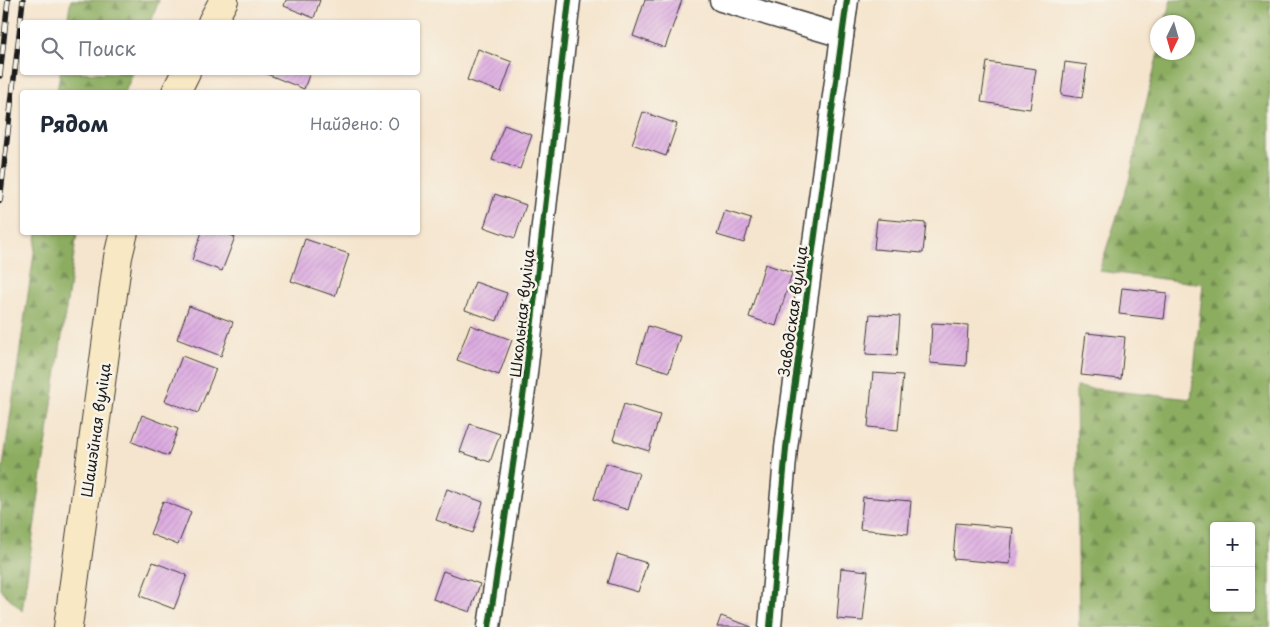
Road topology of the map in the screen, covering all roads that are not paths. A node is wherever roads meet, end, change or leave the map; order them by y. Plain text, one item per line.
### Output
1 (224, 0) edge
2 (569, 0) edge
3 (721, 0) edge
4 (847, 0) edge
5 (213, 20) edge
6 (842, 36) junction
7 (184, 75) edge
8 (177, 90) edge
9 (123, 235) edge
10 (68, 627) edge
11 (489, 627) edge
12 (770, 627) edge

1 - 5 main road
2 - 11 street, Школьная вуліца
3 - 6 street
4 - 6 street, Заводская вуліца
6 - 12 street, Заводская вуліца
7 - 8 main road
9 - 10 main road, Шашэйная вуліца

